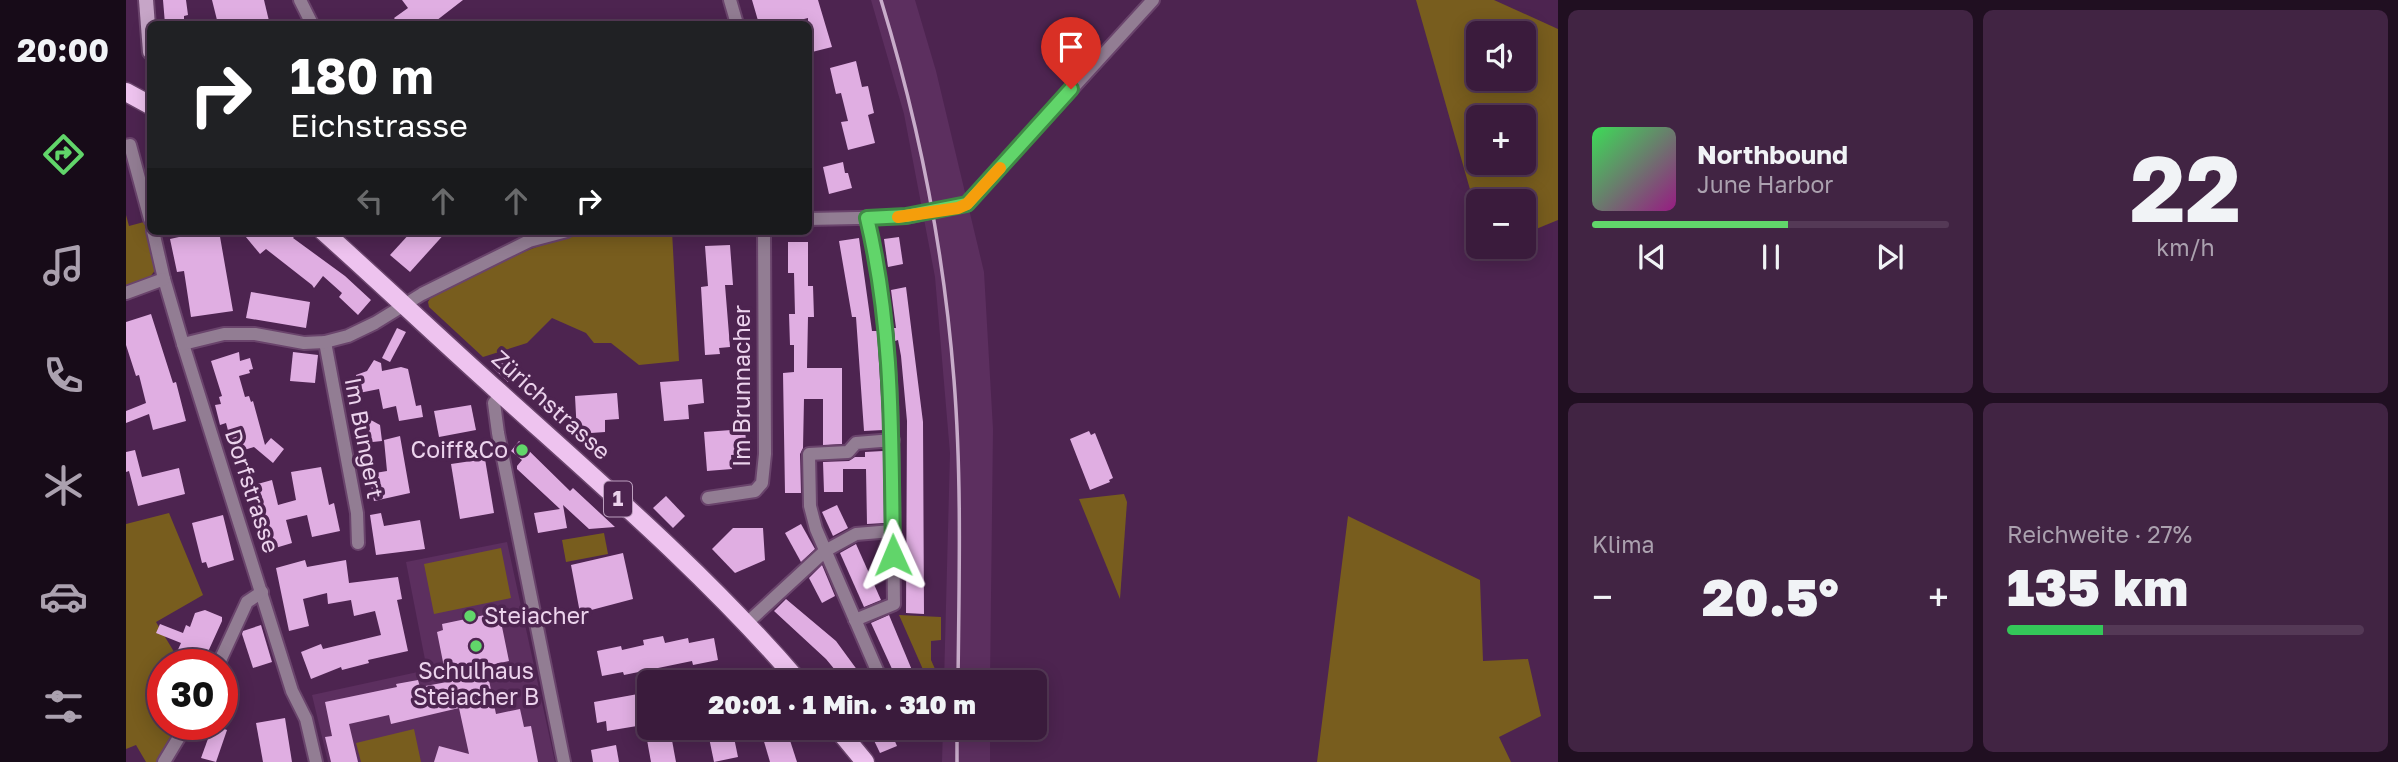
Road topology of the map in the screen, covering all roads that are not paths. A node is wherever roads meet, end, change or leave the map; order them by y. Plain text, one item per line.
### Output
1 (146, 0) edge
2 (300, 0) edge
3 (730, 0) edge
4 (1153, 0) edge
5 (148, 21) edge
6 (310, 21) edge
7 (736, 21) edge
8 (126, 92) edge
9 (147, 99) edge
10 (128, 145) edge
11 (147, 209) edge
12 (867, 218) junction
13 (812, 219) edge
14 (154, 235) edge
15 (327, 235) edge
16 (764, 235) edge
17 (526, 236) edge
18 (164, 279) junction
19 (126, 293) edge
20 (404, 305) junction
21 (325, 342) junction
22 (183, 344) junction
23 (501, 394) junction
24 (893, 440) junction
25 (708, 498) dead end
26 (892, 531) junction
27 (358, 543) dead end
28 (825, 551) junction
29 (262, 593) junction
30 (855, 620) junction
31 (747, 624) junction
32 (225, 649) edge
33 (788, 670) edge
34 (877, 670) edge
35 (177, 740) edge
36 (847, 740) edge
37 (164, 762) edge
38 (316, 762) edge
39 (564, 762) edge
40 (865, 762) edge

1 - 5 street
2 - 6 street
3 - 7 street
4 - 12 street
8 - 9 main road
10 - 11 street
12 - 13 street
12 - 24 street
14 - 18 street, Dorfstrasse
15 - 20 main road, Zürichstrasse / 1
16 - 25 street, Im Brunnacher
17 - 20 street
18 - 19 street
18 - 22 street, Dorfstrasse
20 - 21 street
20 - 23 main road, Zürichstrasse / 1
21 - 22 street
21 - 27 street, Im Bungert
22 - 29 street, Dorfstrasse
23 - 31 main road, Zürichstrasse / 1
23 - 39 street
24 - 26 street
24 - 28 street
26 - 28 street
26 - 30 street
28 - 30 street
28 - 31 street
29 - 32 street
29 - 38 street, Dorfstrasse
30 - 34 street
31 - 33 main road, Zürichstrasse / 1
35 - 37 street
36 - 40 main road

